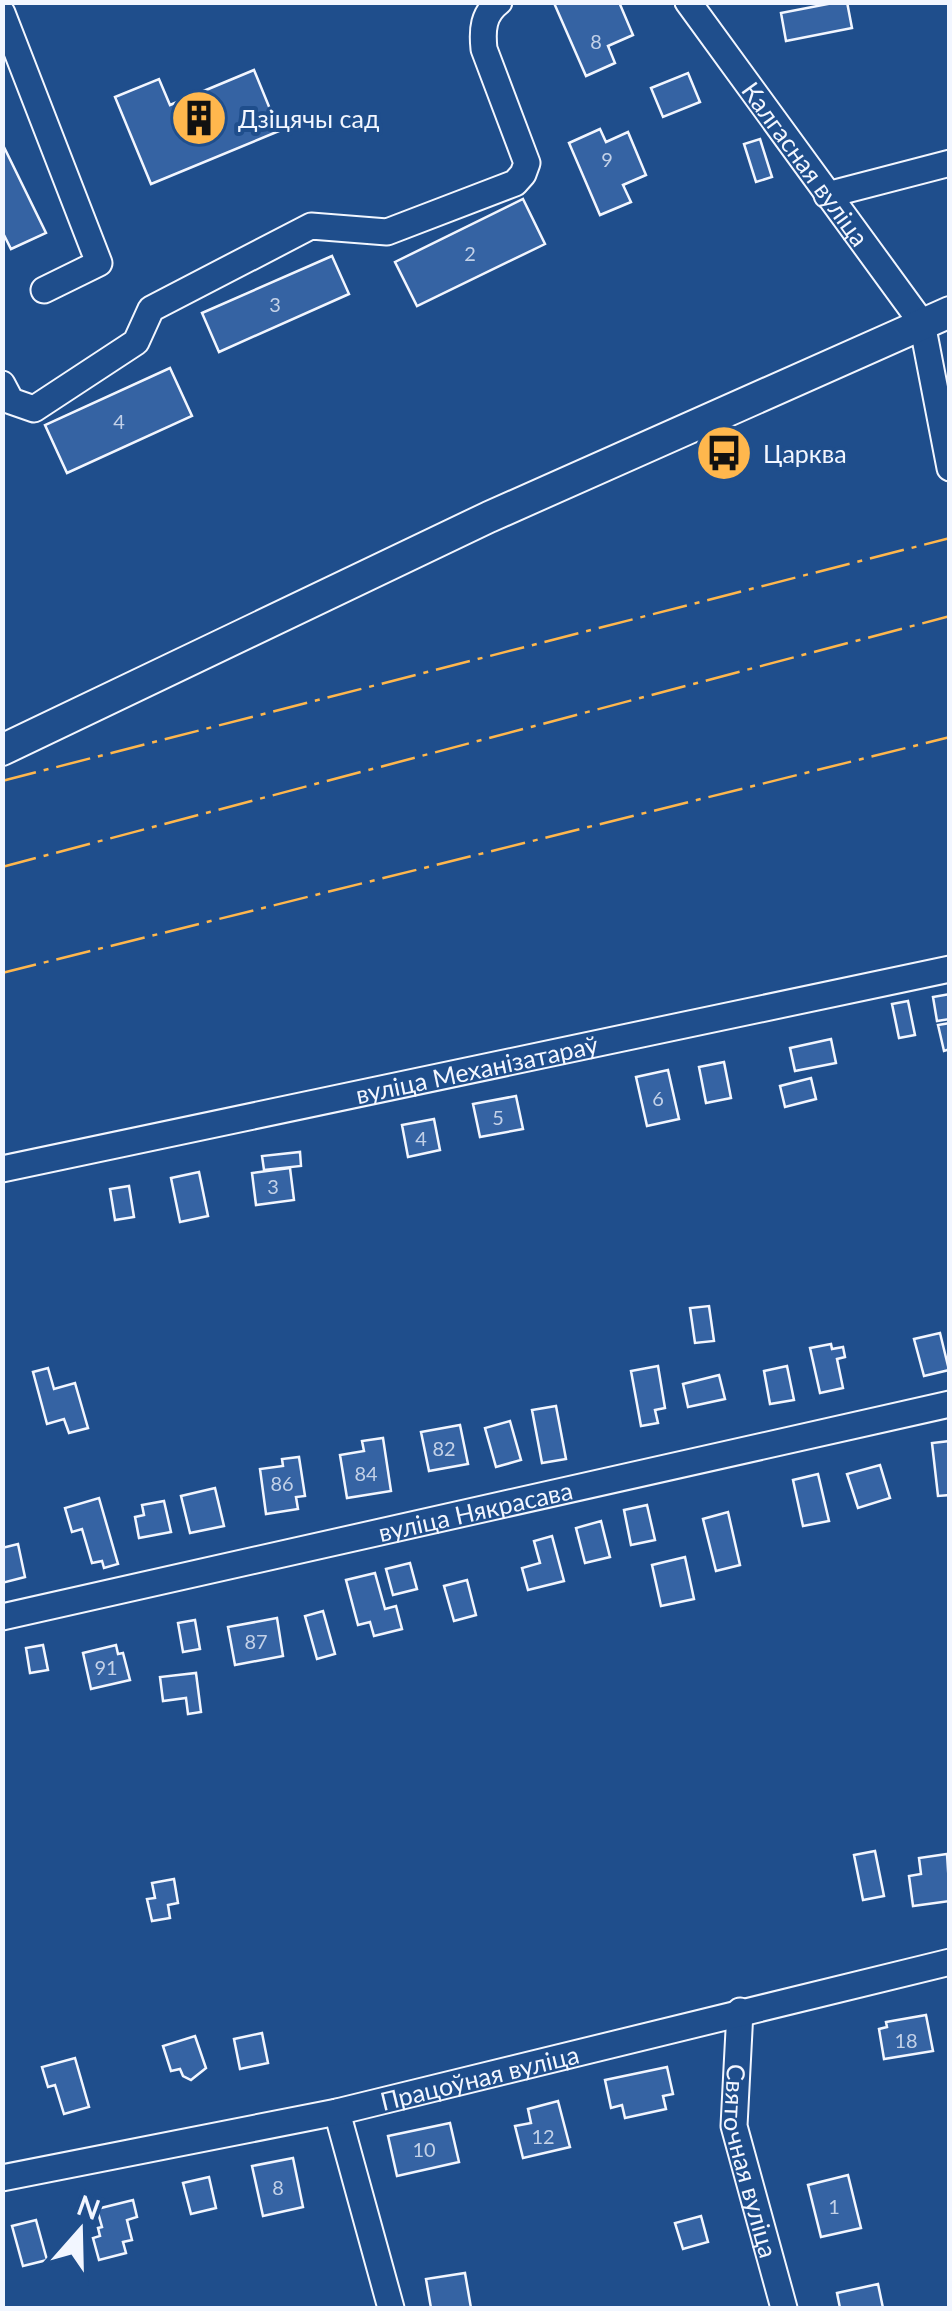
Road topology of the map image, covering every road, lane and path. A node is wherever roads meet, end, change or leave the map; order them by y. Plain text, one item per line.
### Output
1 (499, 2) edge
2 (688, 2) edge
3 (2, 13) edge
4 (950, 163) edge
5 (827, 195) junction
6 (44, 290) dead end
7 (936, 318) edge
8 (2, 384) edge
9 (950, 468) edge
10 (2, 750) edge
11 (950, 968) edge
12 (2, 1168) edge
13 (950, 1404) edge
14 (2, 1617) edge
15 (950, 1962) edge
16 (740, 2012) junction
17 (337, 2112) junction
18 (2, 2178) edge
19 (391, 2308) edge
20 (784, 2308) edge

1 - 8 street
2 - 5 street, Калгасная вуліца
3 - 6 street
4 - 5 street
5 - 7 street, Калгасная вуліца
7 - 9 street
7 - 10 main road
11 - 12 street, вуліца Механізатараў
13 - 14 street, вуліца Някрасава
15 - 16 street, Працоўная вуліца
16 - 17 street, Працоўная вуліца
16 - 20 street, Святочная вуліца
17 - 18 street, Працоўная вуліца
17 - 19 street

